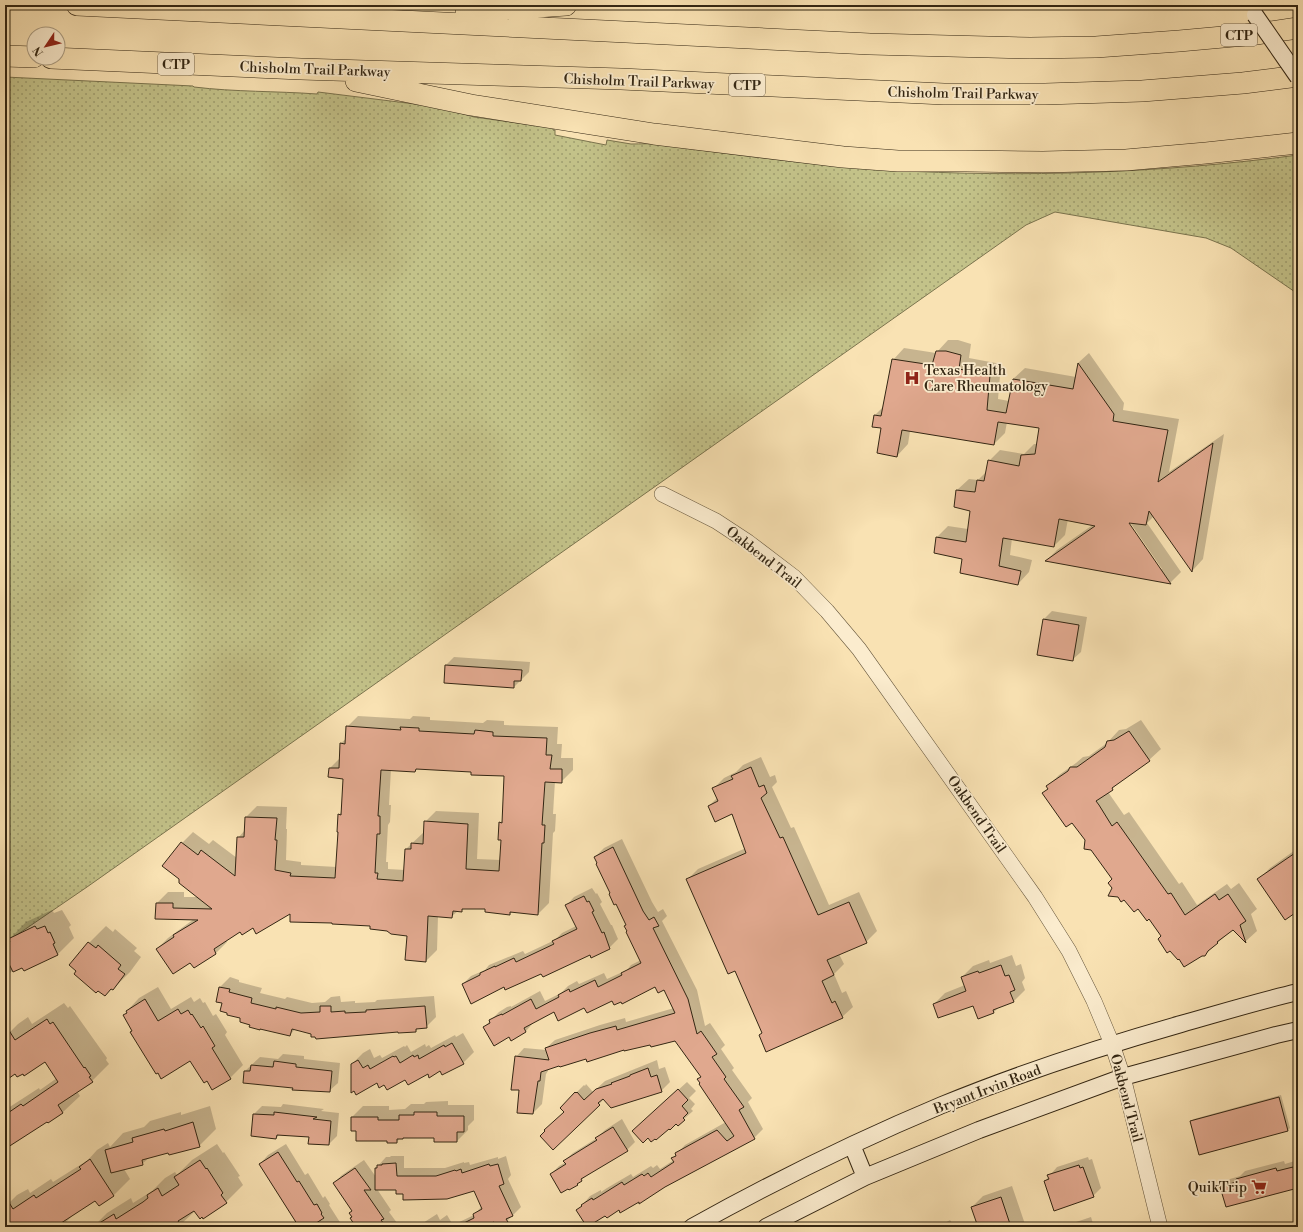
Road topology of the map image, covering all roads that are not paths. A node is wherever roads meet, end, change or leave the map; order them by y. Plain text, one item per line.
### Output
1 (77, 5) edge
2 (566, 5) edge
3 (1252, 10) edge
4 (376, 19) junction
5 (1298, 28) edge
6 (5, 56) edge
7 (26, 57) edge
8 (66, 59) edge
9 (301, 69) junction
10 (1298, 76) edge
11 (1298, 143) edge
12 (662, 494) dead end
13 (1298, 992) edge
14 (1298, 1030) edge
15 (1112, 1044) junction
16 (1123, 1077) junction
17 (852, 1145) junction
18 (865, 1178) junction
19 (692, 1227) edge
20 (766, 1227) edge
21 (1160, 1227) edge

1 - 4 highway, CTP
2 - 4 highway
3 - 10 main road, bridge
4 - 5 highway, CTP
6 - 7 highway
8 - 9 highway, Chisholm Trail Parkway / CTP
9 - 10 highway, Chisholm Trail Parkway / CTP
9 - 11 highway
12 - 15 street, Oakbend Trail
13 - 15 main road, Bryant Irvin Road
14 - 16 main road
15 - 16 street, Oakbend Trail
15 - 17 main road, Bryant Irvin Road
16 - 18 main road
16 - 21 street, Oakbend Trail
17 - 18 main road
17 - 19 main road, Bryant Irvin Road
18 - 20 main road

